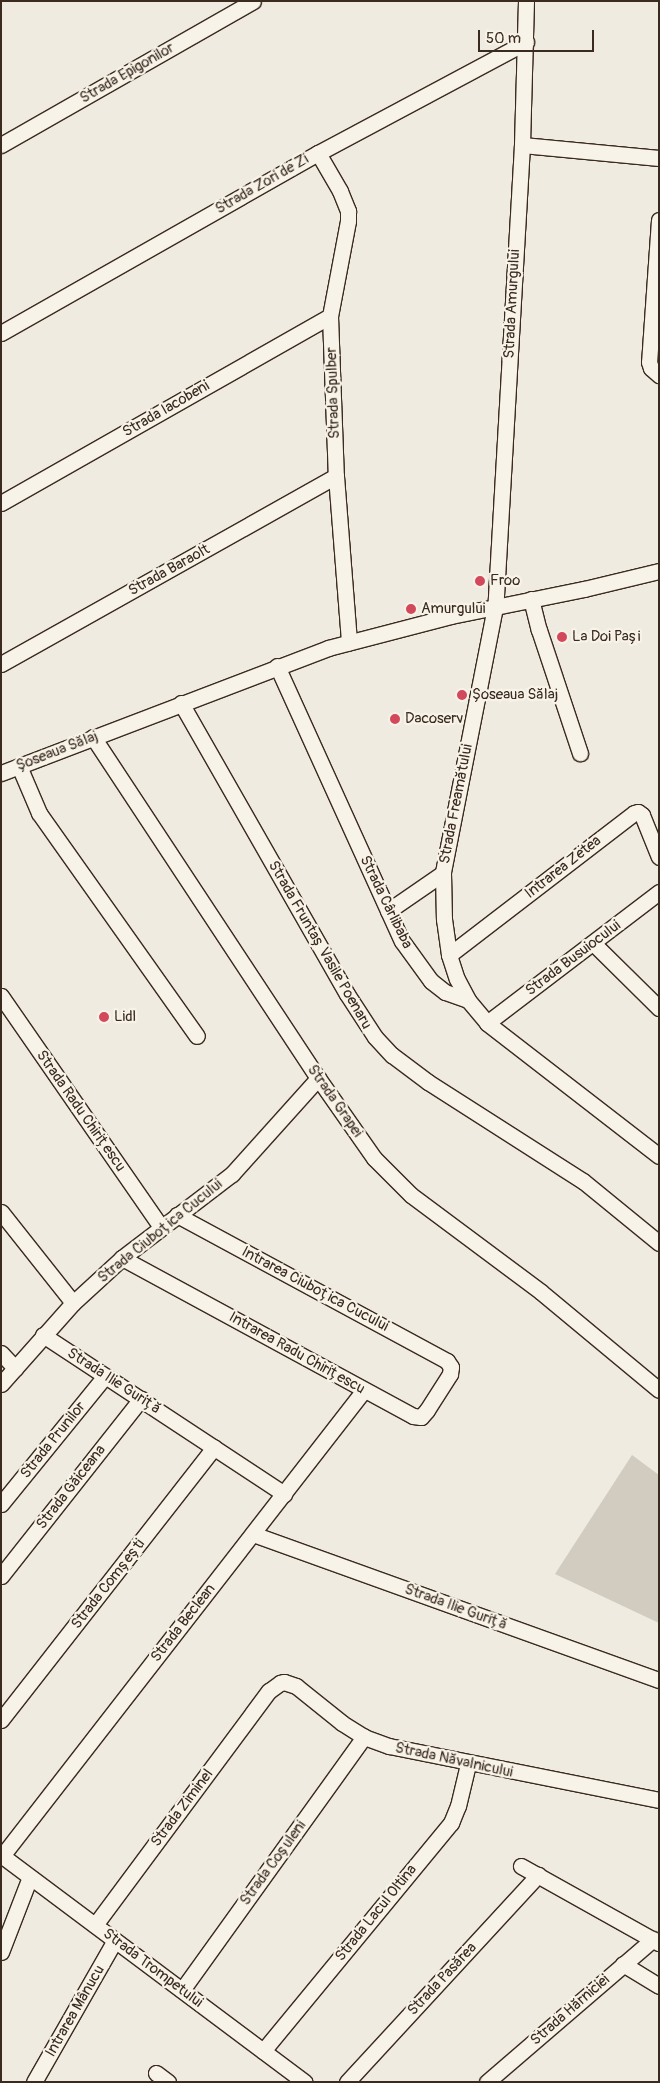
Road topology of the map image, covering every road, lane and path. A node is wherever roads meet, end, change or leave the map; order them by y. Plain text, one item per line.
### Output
1 (253, 1) edge
2 (526, 1) edge
3 (526, 42) junction
4 (1, 145) edge
5 (522, 145) junction
6 (318, 152) junction
7 (659, 158) edge
8 (659, 220) edge
9 (330, 316) junction
10 (1, 333) edge
11 (659, 375) edge
12 (336, 476) junction
13 (1, 503) edge
14 (658, 575) edge
15 (532, 599) junction
16 (495, 607) junction
17 (349, 642) junction
18 (1, 664) edge
19 (278, 666) junction
20 (181, 703) junction
21 (93, 737) junction
22 (580, 753) dead end
23 (19, 766) junction
24 (1, 773) edge
25 (659, 857) edge
26 (443, 872) junction
27 (659, 892) edge
28 (388, 911) junction
29 (593, 942) junction
30 (449, 955) junction
31 (1, 996) edge
32 (468, 1000) junction
33 (659, 1008) edge
34 (488, 1023) junction
35 (197, 1036) dead end
36 (318, 1078) junction
37 (659, 1156) edge
38 (1, 1212) edge
39 (177, 1215) junction
40 (161, 1227) junction
41 (659, 1243) edge
42 (122, 1258) junction
43 (73, 1303) junction
44 (44, 1335) junction
45 (1, 1353) edge
46 (451, 1367) joint
47 (15, 1368) junction
48 (105, 1376) junction
49 (1, 1384) edge
50 (364, 1390) junction
51 (659, 1390) edge
52 (141, 1399) junction
53 (214, 1447) junction
54 (284, 1494) junction
55 (1, 1504) edge
56 (252, 1534) junction
57 (1, 1576) edge
58 (659, 1680) edge
59 (270, 1691) joint
60 (1, 1720) edge
61 (364, 1737) junction
62 (468, 1764) junction
63 (659, 1800) edge
64 (2, 1855) edge
65 (521, 1866) dead end
66 (538, 1876) junction
67 (30, 1877) junction
68 (95, 1925) junction
69 (115, 1940) junction
70 (656, 1941) edge
71 (1, 1952) edge
72 (623, 1964) junction
73 (659, 1986) edge
74 (182, 1990) junction
75 (264, 2051) junction
76 (34, 2082) edge
77 (304, 2082) edge
78 (346, 2082) edge
79 (487, 2082) edge

1 - 4 street, Strada Epigonilor
2 - 3 street, Strada Amurgului
3 - 5 street, Strada Amurgului
3 - 6 street, Strada Zori de Zi
5 - 7 street
5 - 16 street, Strada Amurgului
6 - 9 street, Strada Spulber
6 - 10 street, Strada Zori de Zi
8 - 11 street
9 - 12 street, Strada Spulber
9 - 13 street, Strada Iacobeni
12 - 17 street, Strada Spulber
12 - 18 street, Strada Baraolt
14 - 15 street, Șoseaua Sălaj
15 - 16 street, Șoseaua Sălaj
15 - 22 street
16 - 17 street, Șoseaua Sălaj
16 - 26 street, Strada Freamătului
17 - 19 street, Șoseaua Sălaj
19 - 20 street, Șoseaua Sălaj
19 - 28 street, Strada Cârlibaba
20 - 21 street, Șoseaua Sălaj
20 - 41 street, Strada Fruntaș Vasile Poenaru
21 - 23 street, Șoseaua Sălaj
21 - 36 street, Strada Grapei
23 - 24 street, Șoseaua Sălaj
23 - 35 street
25 - 30 street, Intrarea Zetea
26 - 28 street
26 - 30 street, Strada Freamătului
27 - 29 street, Strada Busuiocului
28 - 32 street, Strada Cârlibaba
29 - 33 street
29 - 34 street, Strada Busuiocului
30 - 32 street, Strada Freamătului
31 - 40 street, Strada Radu Chirițescu
32 - 34 street, Strada Cârlibaba
34 - 37 street, Strada Cârlibaba
36 - 39 street, Strada Ciuboțica Cucului
36 - 51 street, Strada Grapei
38 - 43 street
39 - 40 street, Strada Ciuboțica Cucului
39 - 46 street, Intrarea Ciuboțica Cucului
40 - 42 street, Strada Ciuboțica Cucului
42 - 43 street, Strada Ciuboțica Cucului
42 - 50 street, Intrarea Radu Chirițescu
43 - 44 street, Strada Ciuboțica Cucului
44 - 47 street, Strada Ciuboțica Cucului
44 - 48 street, Strada Ilie Guriță
45 - 47 street
46 - 50 street, Intrarea Radu Chirițescu
47 - 49 street, Strada Ciuboțica Cucului
48 - 52 street, Strada Ilie Guriță
48 - 55 street, Strada Prunilor
50 - 54 street, Strada Beclean
52 - 53 street, Strada Ilie Guriță
52 - 57 street, Strada Găiceana
53 - 54 street, Strada Ilie Guriță
53 - 60 street, Strada Comșești
54 - 56 street, Strada Beclean
56 - 58 street, Strada Ilie Guriță
56 - 64 street, Strada Beclean
59 - 61 street, Strada Năvalnicului
59 - 68 street, Strada Ziminel
61 - 62 street, Strada Năvalnicului
61 - 74 street, Strada Coșuleni
62 - 63 street, Strada Năvalnicului
62 - 75 street, Strada Lacul Oltina
64 - 67 street, Strada Trompetului
65 - 66 street
66 - 70 street
66 - 78 street, Strada Pasărea
67 - 68 street, Strada Trompetului
67 - 71 street
68 - 69 street, Strada Trompetului
69 - 74 street, Strada Trompetului
69 - 76 street, Intrarea Mânucu
70 - 72 street, Strada Hărniciei
72 - 73 street
72 - 79 street, Strada Hărniciei
74 - 75 street, Strada Trompetului
75 - 77 street, Strada Trompetului

